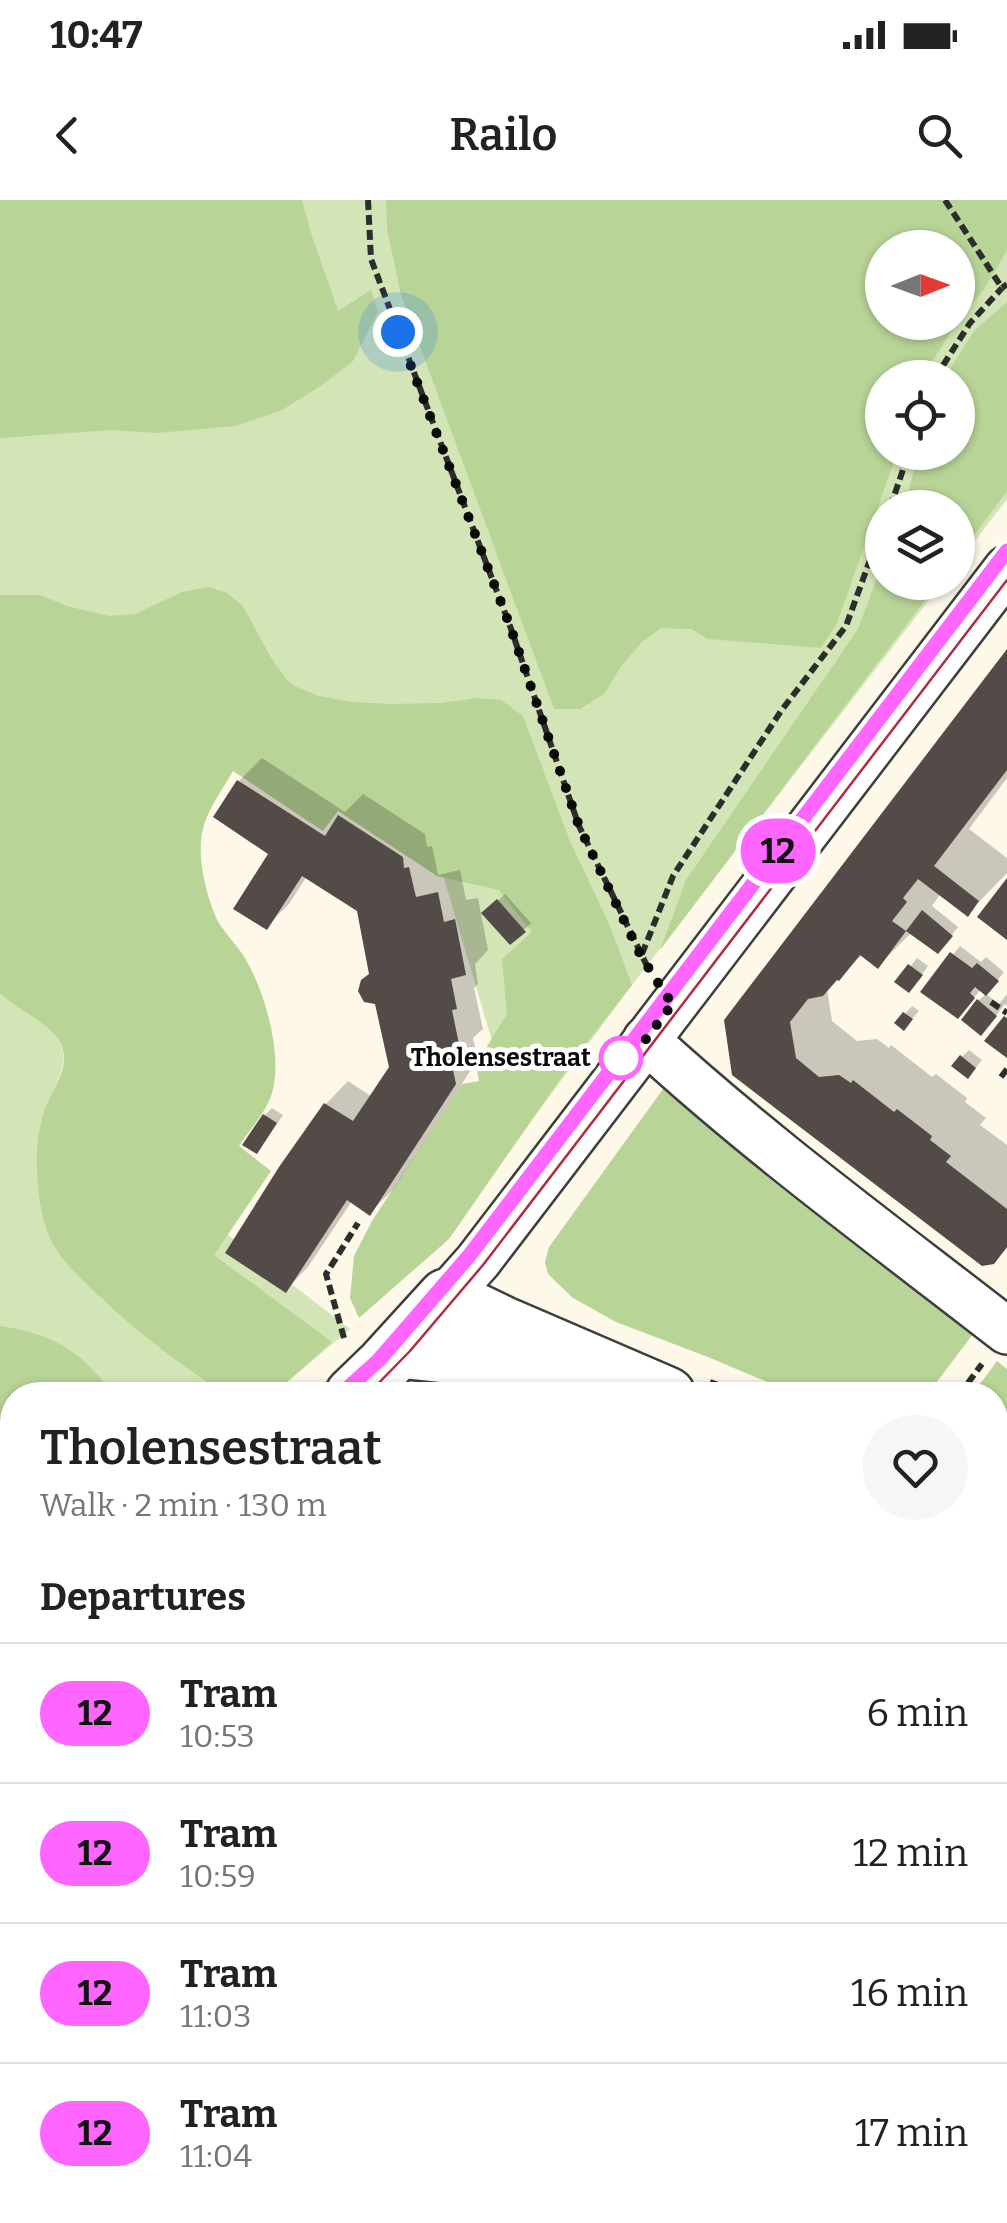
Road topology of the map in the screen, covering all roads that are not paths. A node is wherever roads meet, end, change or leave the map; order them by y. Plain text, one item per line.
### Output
1 (1007, 569) edge
2 (646, 1040) junction
3 (446, 1297) junction
4 (1007, 1331) edge
5 (367, 1366) edge
6 (572, 1382) edge
7 (634, 1382) edge

1 - 2 street
2 - 3 street
2 - 4 street
3 - 5 street
3 - 7 street
5 - 6 street

